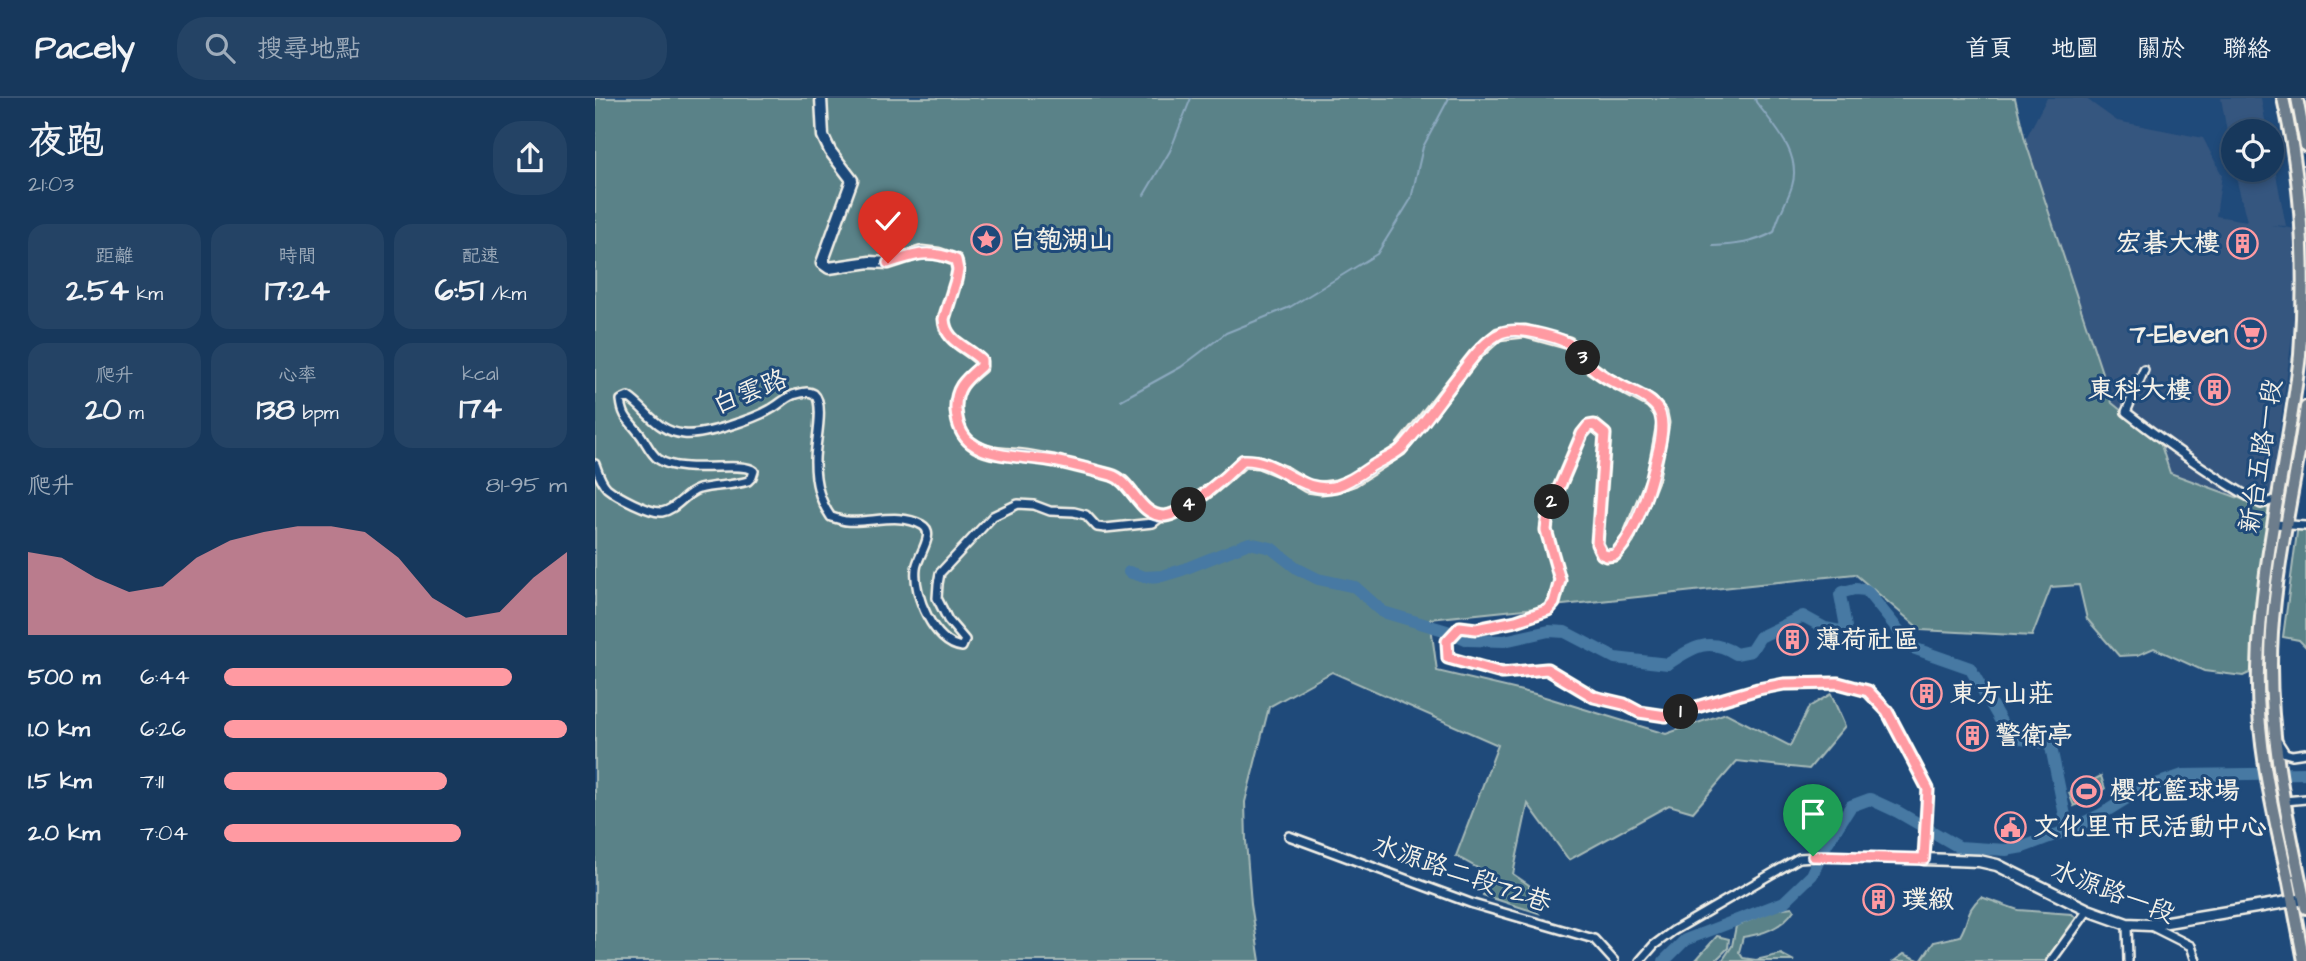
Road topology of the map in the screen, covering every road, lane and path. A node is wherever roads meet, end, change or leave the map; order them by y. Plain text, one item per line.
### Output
1 (821, 98) edge
2 (2283, 98) edge
3 (2297, 98) edge
4 (2306, 146) edge
5 (2144, 370) dead end
6 (2306, 407) edge
7 (595, 464) edge
8 (2278, 499) junction
9 (2290, 502) junction
10 (1162, 516) junction
11 (2303, 524) edge
12 (2280, 525) junction
13 (2275, 737) junction
14 (2260, 738) junction
15 (2306, 753) edge
16 (2306, 799) edge
17 (2285, 801) junction
18 (1289, 836) dead end
19 (1924, 859) junction
20 (2301, 903) edge
21 (2088, 910) junction
22 (2127, 924) junction
23 (2149, 925) junction
24 (1614, 961) edge
25 (1640, 961) edge
26 (2052, 961) edge
27 (2128, 961) edge
28 (2196, 961) edge
29 (2304, 961) edge

1 - 10 street
2 - 8 main road, 新台五路一段
3 - 4 main road
5 - 8 street
6 - 9 main road, 新台五路一段
7 - 10 street, 白雲路
8 - 9 main road
8 - 12 main road, 新台五路一段
9 - 12 main road, 新台五路一段
10 - 19 street
11 - 12 street
12 - 13 main road, 新台五路一段
12 - 14 main road, 新台五路一段
13 - 14 main road
13 - 15 street
13 - 17 main road, 新台五路一段
14 - 20 main road, 新台五路一段
16 - 17 street
17 - 20 main road, 新台五路一段
18 - 24 street, 水源路二段72巷
19 - 21 street, 水源路一段
19 - 25 street
20 - 23 street
20 - 29 main road, 新台五路一段
21 - 22 street, 水源路一段
21 - 26 street
22 - 23 street, 水源路一段
22 - 27 street
23 - 28 street, 水源路一段

